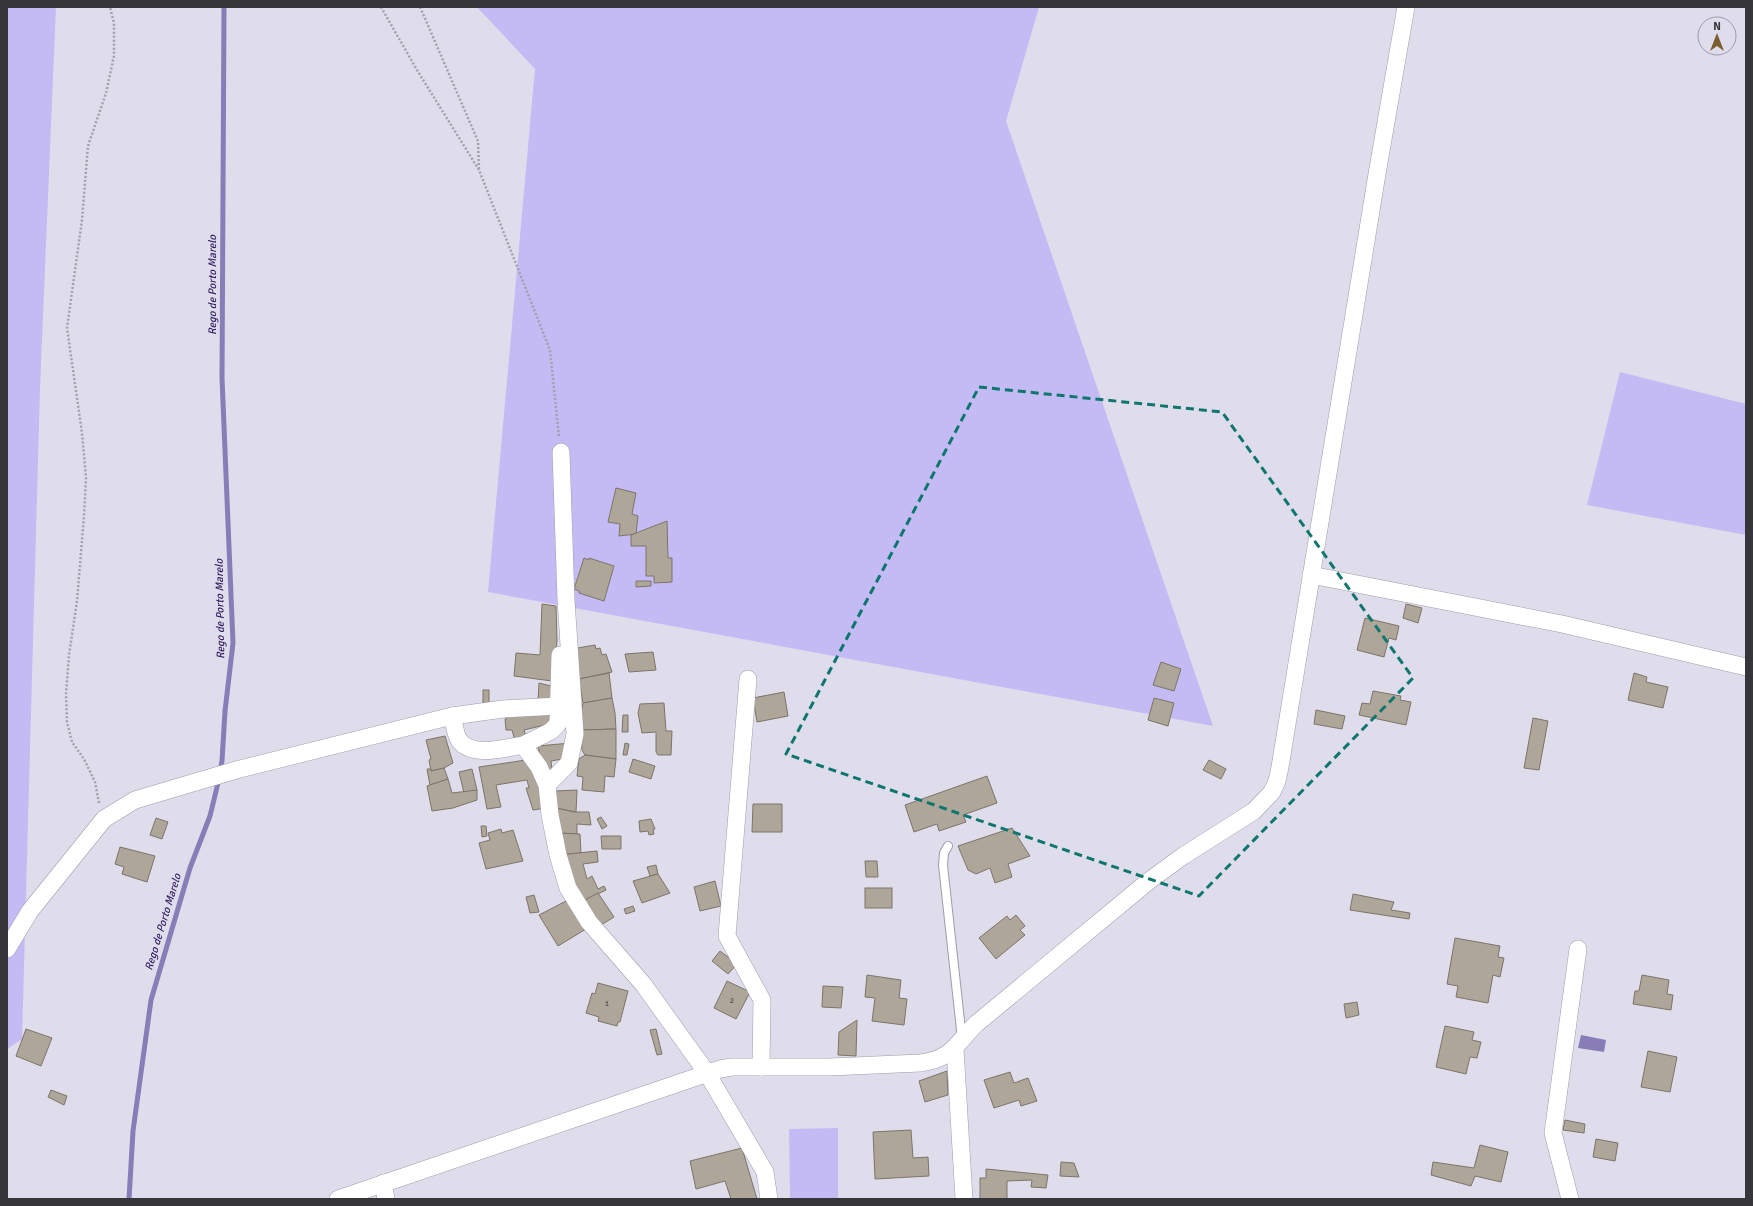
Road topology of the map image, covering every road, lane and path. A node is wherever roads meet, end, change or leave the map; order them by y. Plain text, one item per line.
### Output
1 (110, 7) edge
2 (381, 7) edge
3 (420, 7) edge
4 (1406, 7) edge
5 (479, 170) junction
6 (561, 452) joint
7 (1311, 575) junction
8 (566, 600) junction
9 (1746, 667) edge
10 (748, 679) dead end
11 (558, 706) junction
12 (452, 716) junction
13 (523, 745) junction
14 (547, 785) junction
15 (104, 819) junction
16 (948, 846) dead end
17 (7, 949) edge
18 (1578, 949) dead end
19 (959, 1044) junction
20 (762, 1067) junction
21 (707, 1074) junction
22 (385, 1191) edge
23 (338, 1199) edge
24 (769, 1199) edge
25 (964, 1199) edge
26 (1570, 1199) edge

1 - 15 path
2 - 5 path
3 - 5 path
4 - 7 street
5 - 6 path
6 - 8 street
7 - 9 street
7 - 19 street
8 - 11 street
8 - 14 street
10 - 20 street
11 - 12 street
11 - 13 street
12 - 13 street
12 - 15 street
13 - 14 street
14 - 21 street
15 - 17 street
16 - 19 lane
18 - 26 street
19 - 20 street
19 - 25 street
20 - 21 street
21 - 22 street
21 - 24 street
22 - 23 street

